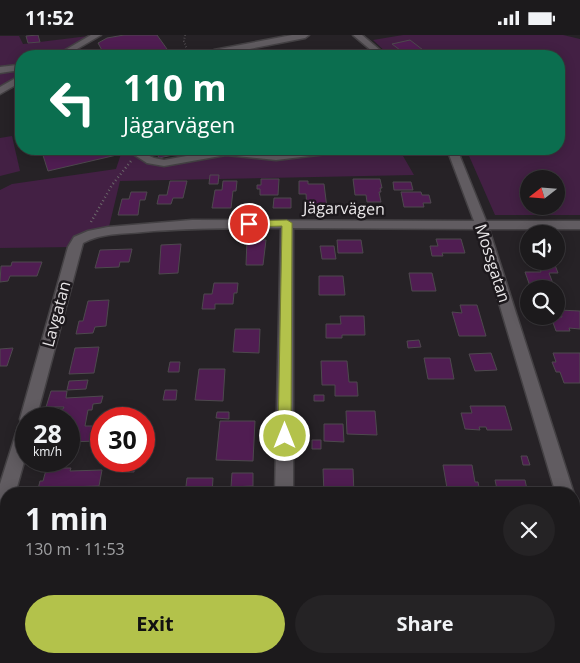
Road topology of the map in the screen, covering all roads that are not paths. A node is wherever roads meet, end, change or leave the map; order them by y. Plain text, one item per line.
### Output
1 (97, 35) edge
2 (305, 35) edge
3 (357, 35) edge
4 (69, 50) edge
5 (235, 50) edge
6 (376, 50) edge
7 (15, 68) edge
8 (0, 70) edge
9 (15, 82) edge
10 (0, 91) edge
11 (140, 155) edge
12 (205, 155) edge
13 (259, 155) edge
14 (293, 155) edge
15 (454, 155) edge
16 (287, 223) junction
17 (580, 225) edge
18 (482, 226) junction
19 (88, 235) joint
20 (31, 407) edge
21 (15, 464) edge
22 (8, 487) edge
23 (284, 487) edge
24 (563, 487) edge

1 - 4 street
2 - 5 street
3 - 6 street
7 - 8 street
9 - 10 street
11 - 12 street
13 - 14 street
15 - 18 street, Mossgatan
16 - 18 street, Jägarvägen
16 - 19 street, Jägarvägen
16 - 23 street
17 - 18 street, Jägarvägen
18 - 24 street, Mossgatan
19 - 20 street, Lavgatan
21 - 22 street

